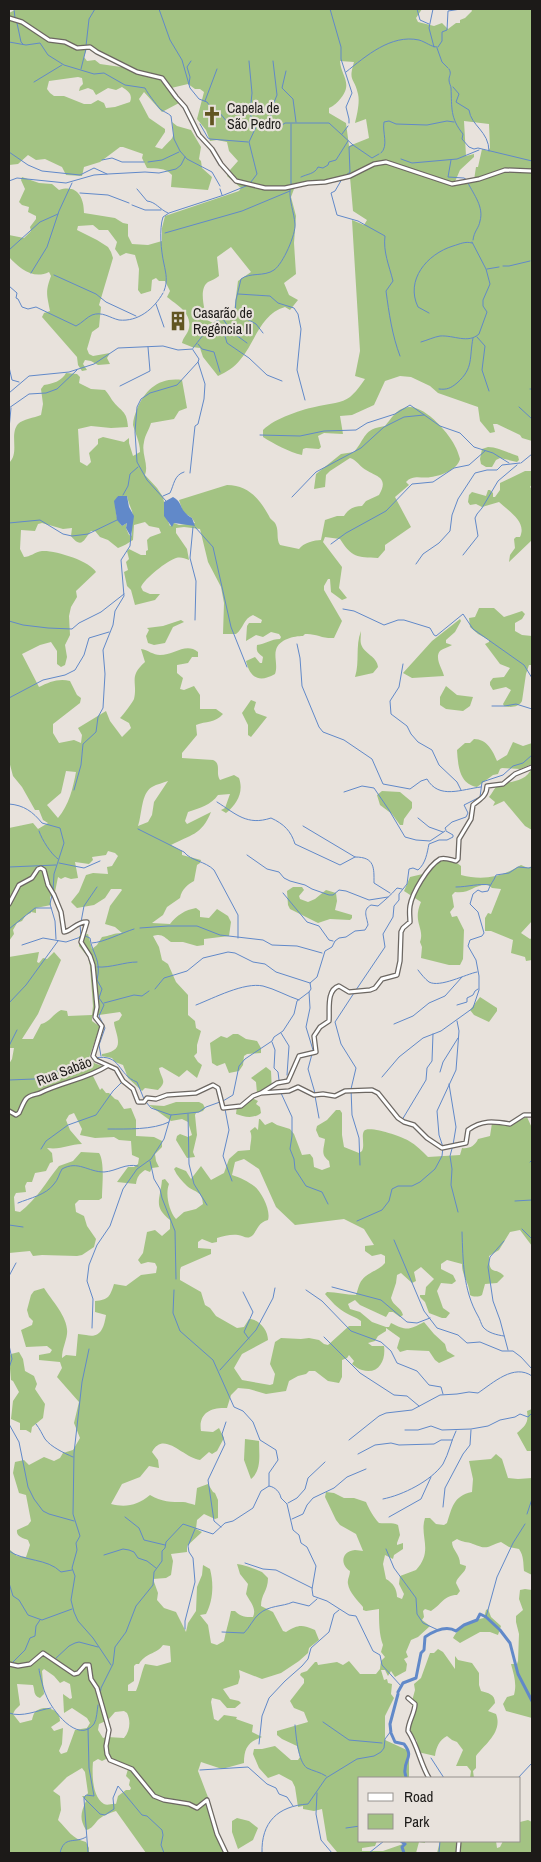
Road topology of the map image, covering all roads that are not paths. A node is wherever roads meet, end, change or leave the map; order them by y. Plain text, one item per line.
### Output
1 (9, 18) edge
2 (532, 171) edge
3 (532, 767) edge
4 (9, 904) edge
5 (108, 1065) junction
6 (261, 1093) junction
7 (9, 1111) edge
8 (532, 1114) edge
9 (9, 1664) edge
10 (408, 1698) dead end
11 (428, 1777) edge
12 (226, 1853) edge

1 - 2 street
3 - 6 street
4 - 5 street
5 - 6 street
5 - 7 street, Rua Sabäo
6 - 8 street
9 - 12 street
10 - 11 street

